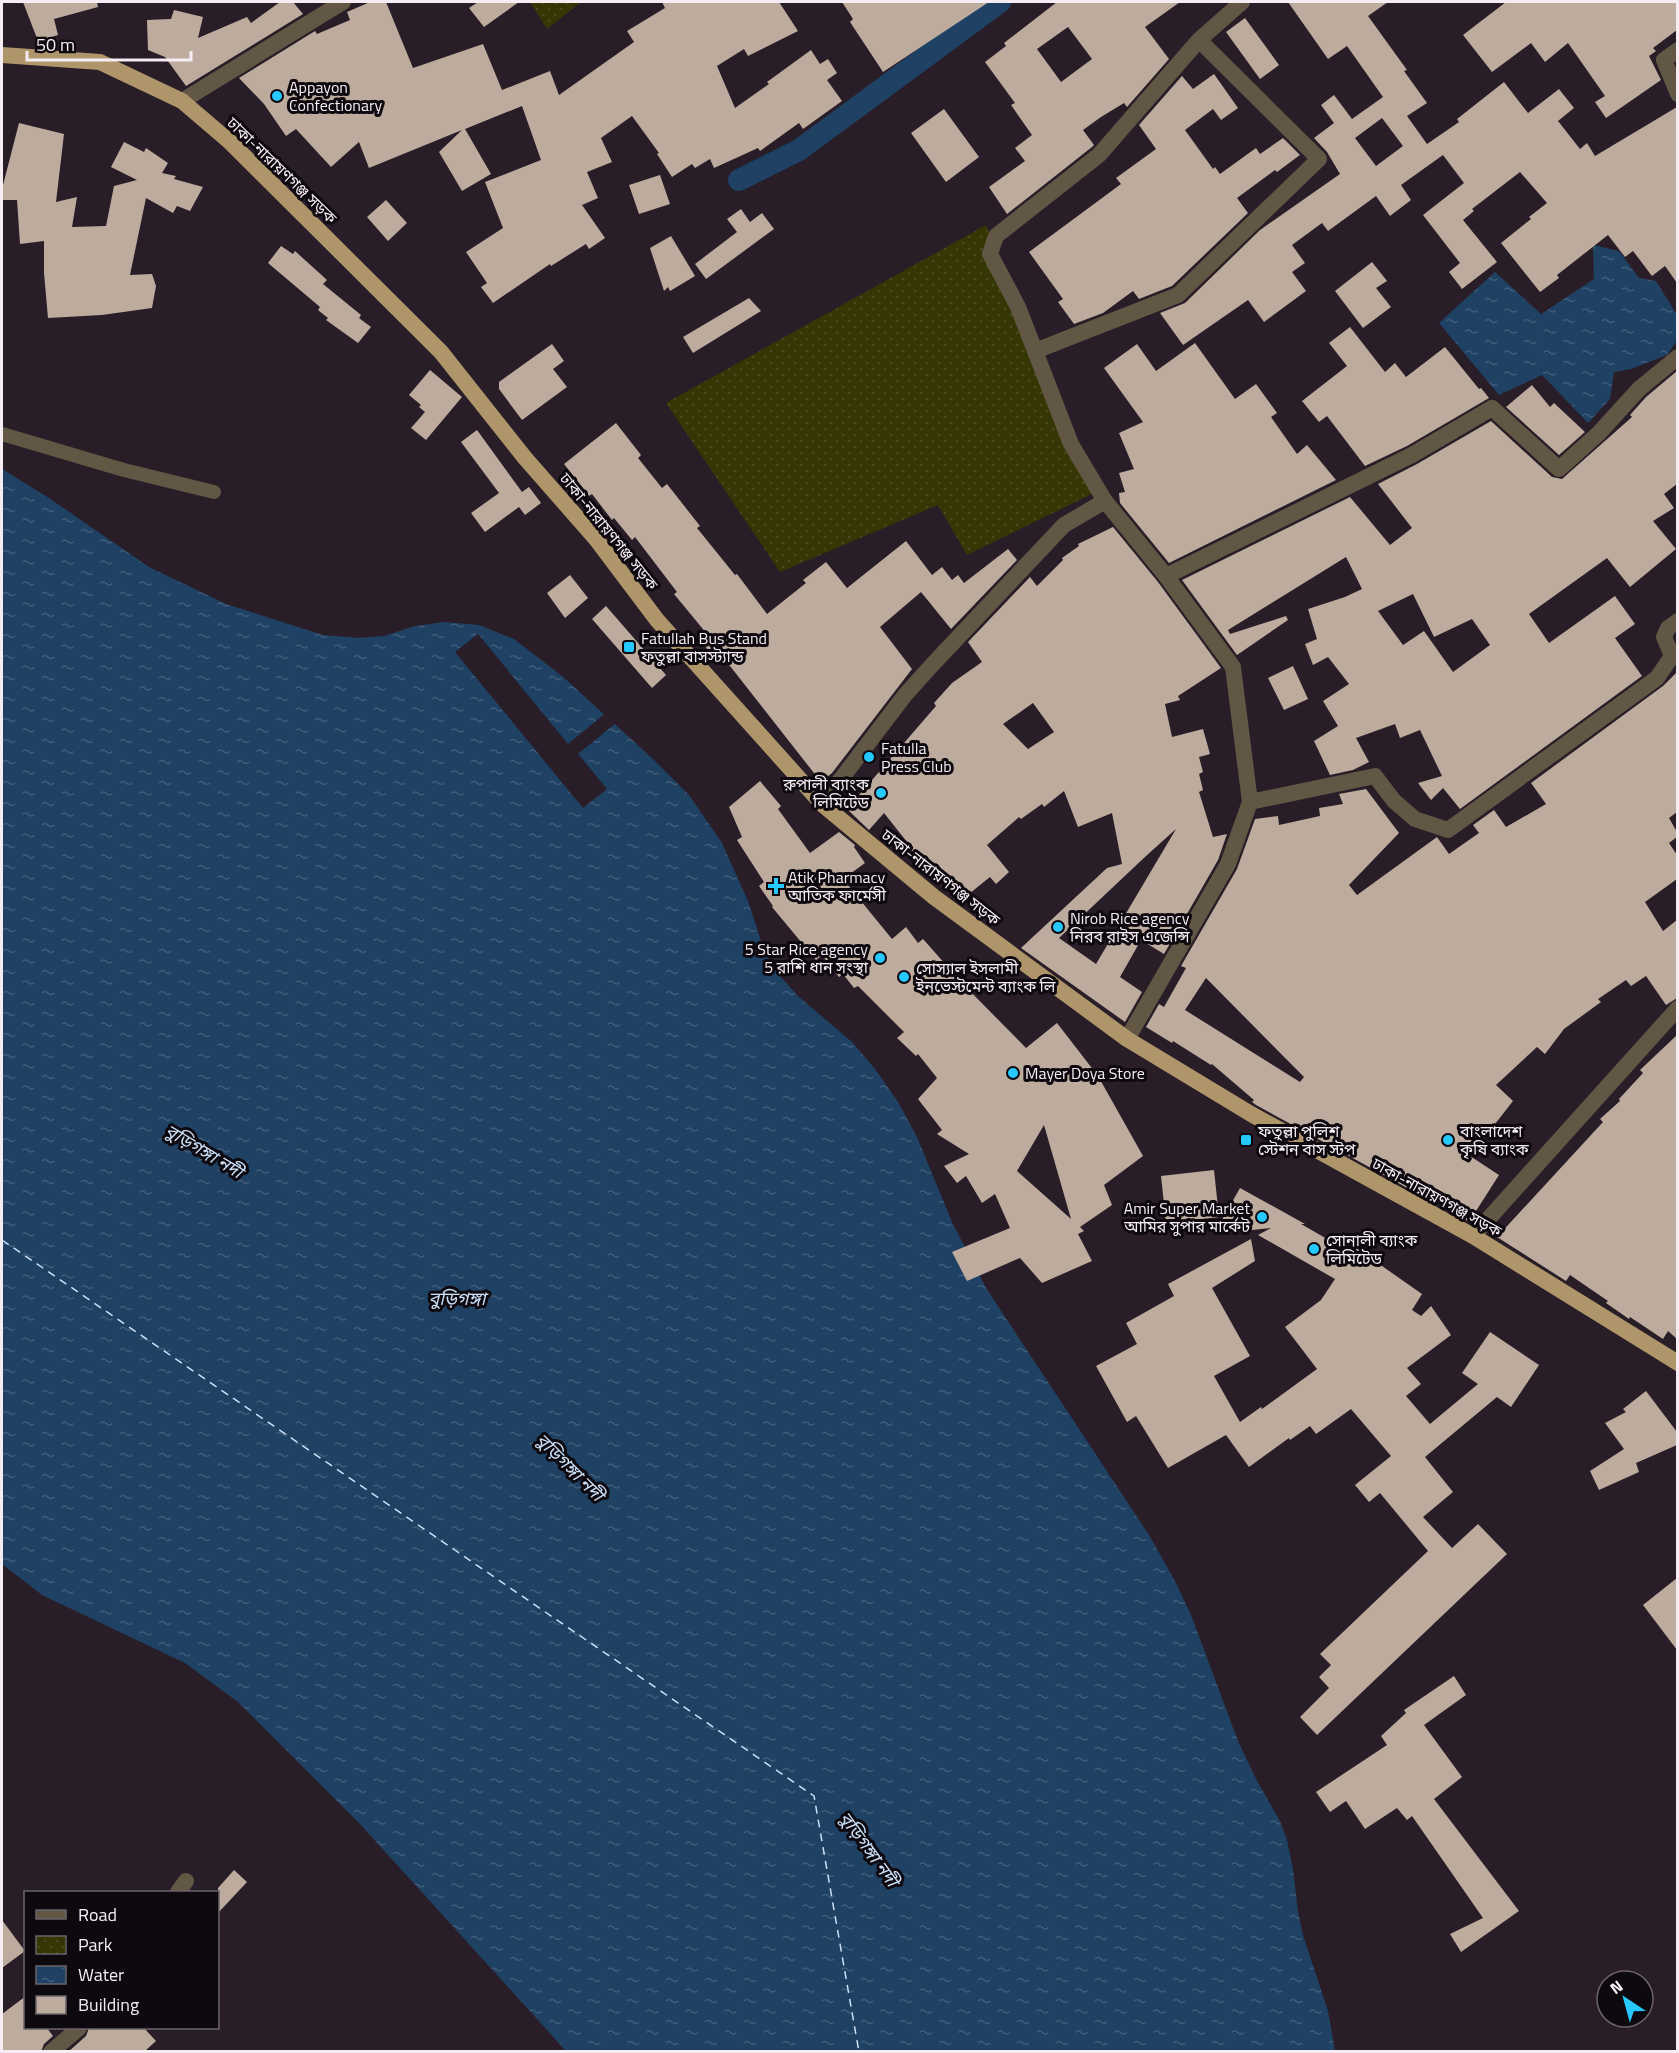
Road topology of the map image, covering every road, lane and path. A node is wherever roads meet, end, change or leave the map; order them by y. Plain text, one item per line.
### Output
1 (342, 2) edge
2 (1242, 2) edge
3 (1199, 40) junction
4 (1677, 50) edge
5 (2, 55) edge
6 (1677, 94) edge
7 (182, 101) junction
8 (1035, 351) junction
9 (1677, 357) edge
10 (2, 434) edge
11 (214, 492) dead end
12 (1105, 501) junction
13 (1166, 576) junction
14 (1677, 621) edge
15 (1250, 802) junction
16 (822, 804) junction
17 (1677, 1008) edge
18 (1127, 1039) junction
19 (1473, 1236) junction
20 (1677, 1363) edge
21 (78, 2029) edge
22 (51, 2052) edge

1 - 7 street
2 - 3 street
3 - 8 street
3 - 8 street
4 - 6 street
5 - 7 highway, ঢাকা-নারায়ণগঞ্জ সড়ক
7 - 16 highway, ঢাকা-নারায়ণগঞ্জ সড়ক
8 - 12 street
9 - 13 street
10 - 11 street
12 - 13 street
12 - 16 street
13 - 15 street
14 - 15 street
15 - 18 street
16 - 18 highway, ঢাকা-নারায়ণগঞ্জ সড়ক
17 - 19 street
18 - 19 highway, ঢাকা-নারায়ণগঞ্জ সড়ক
19 - 20 highway, ঢাকা-নারায়ণগঞ্জ সড়ক
21 - 22 street

